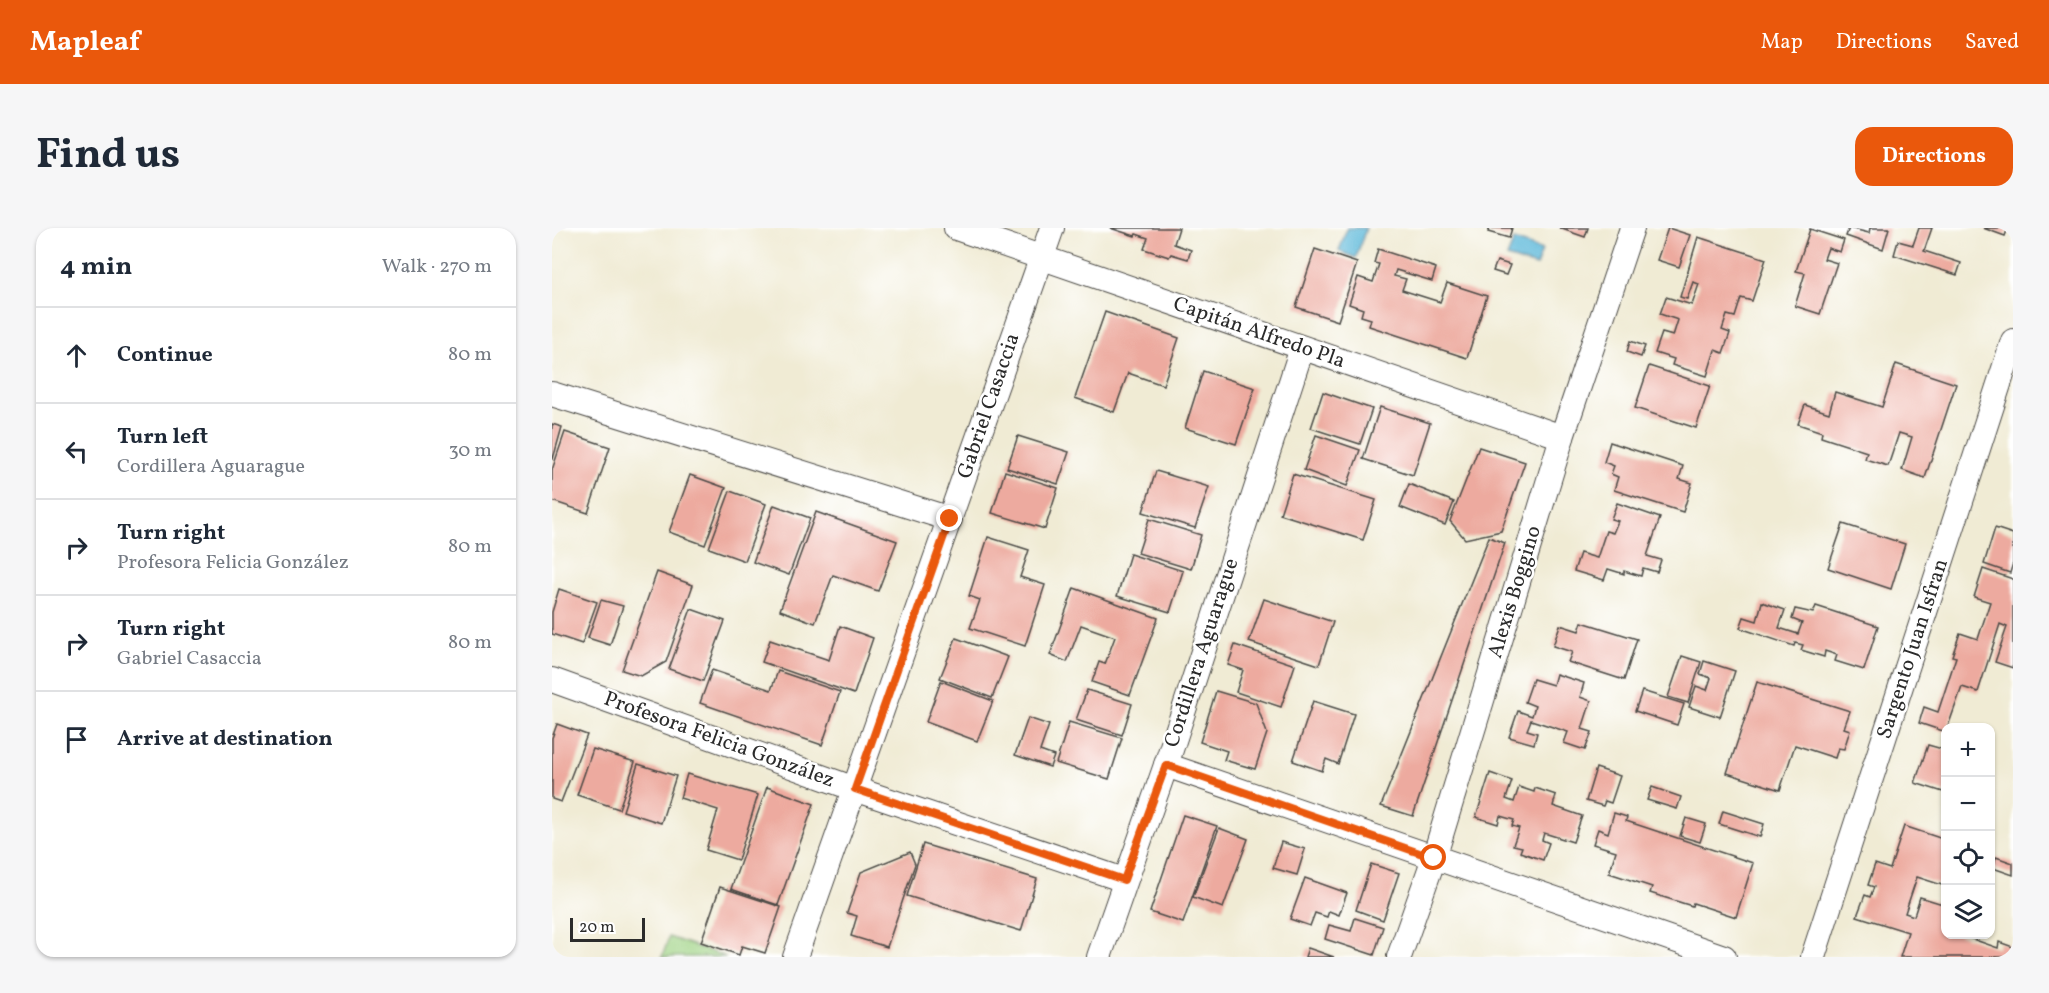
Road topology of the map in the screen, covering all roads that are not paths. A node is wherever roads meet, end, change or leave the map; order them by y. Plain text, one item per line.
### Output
1 (956, 228) edge
2 (1052, 228) edge
3 (1632, 228) edge
4 (1042, 257) junction
5 (2013, 341) edge
6 (1302, 348) junction
7 (552, 394) edge
8 (1562, 436) junction
9 (950, 519) junction
10 (552, 680) edge
11 (1166, 765) junction
12 (855, 789) junction
13 (1434, 858) junction
14 (1124, 880) junction
15 (795, 957) edge
16 (1099, 957) edge
17 (1399, 957) edge
18 (1724, 957) edge
19 (1813, 957) edge

1 - 4 street, Capitán Alfredo Pla
2 - 4 street, Gabriel Casaccia
3 - 8 street, Alexis Boggino
4 - 6 street, Capitán Alfredo Pla
4 - 9 street, Gabriel Casaccia
5 - 19 street, Sargento Juan Isfran
6 - 8 street, Capitán Alfredo Pla
6 - 11 street, Cordillera Aguarague
7 - 9 street
8 - 13 street, Alexis Boggino
9 - 12 street, Gabriel Casaccia
10 - 12 street, Profesora Felicia González
11 - 13 street
11 - 14 street, Cordillera Aguarague
12 - 14 street, Profesora Felicia González
12 - 15 street, Gabriel Casaccia
13 - 17 street, Alexis Boggino
13 - 18 street
14 - 16 street, Cordillera Aguarague

